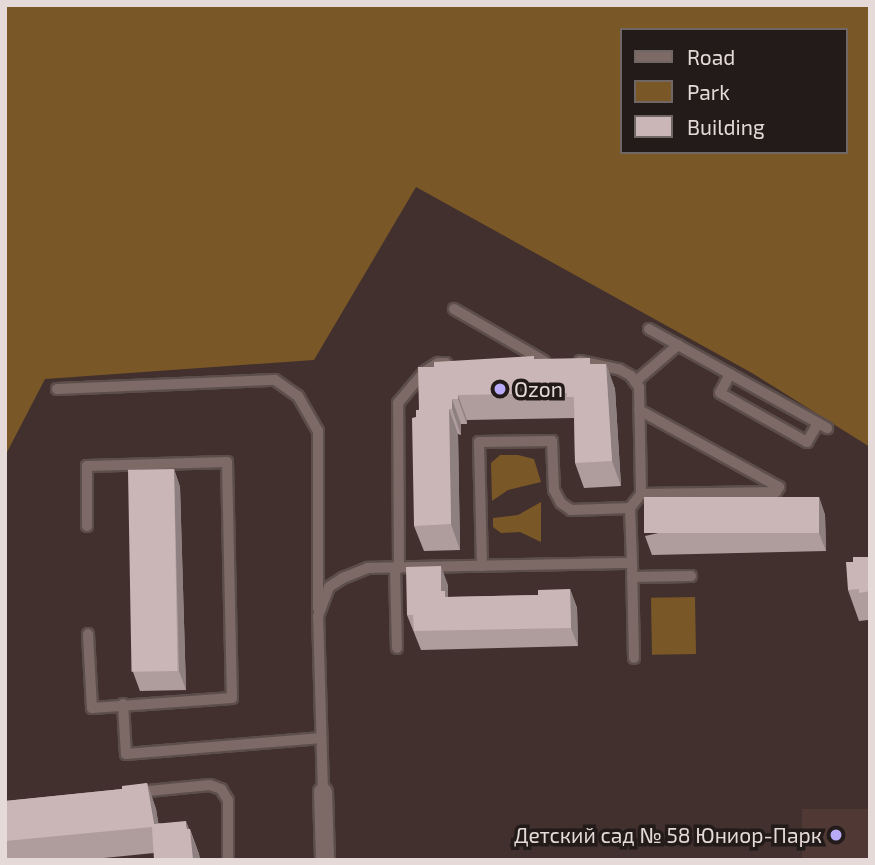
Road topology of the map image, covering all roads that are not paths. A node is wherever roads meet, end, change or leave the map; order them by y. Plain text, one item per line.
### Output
1 (454, 309) dead end
2 (649, 329) dead end
3 (678, 345) junction
4 (555, 360) junction
5 (519, 361) edge
6 (457, 362) edge
7 (730, 374) junction
8 (635, 382) junction
9 (57, 389) dead end
10 (639, 410) junction
11 (641, 494) junction
12 (631, 508) junction
13 (87, 526) dead end
14 (632, 563) junction
15 (482, 566) junction
16 (397, 568) junction
17 (691, 576) dead end
18 (632, 577) junction
19 (317, 616) junction
20 (88, 634) dead end
21 (397, 648) dead end
22 (634, 658) dead end
23 (123, 704) junction
24 (321, 738) junction
25 (323, 792) joint
26 (128, 793) edge
27 (228, 860) edge
28 (325, 860) edge

1 - 4 lane
2 - 3 lane
3 - 7 lane
3 - 8 lane
4 - 5 lane
4 - 8 lane
6 - 16 lane
7 - 7 lane
8 - 10 lane
9 - 19 lane
10 - 11 lane
10 - 11 lane
11 - 12 lane
12 - 14 lane
12 - 15 lane
13 - 23 lane
14 - 15 lane
14 - 18 lane
15 - 16 lane
16 - 19 lane
16 - 21 lane
17 - 18 lane
18 - 22 lane
19 - 24 lane
20 - 23 lane
23 - 24 lane
24 - 25 lane
25 - 28 street
26 - 27 lane

